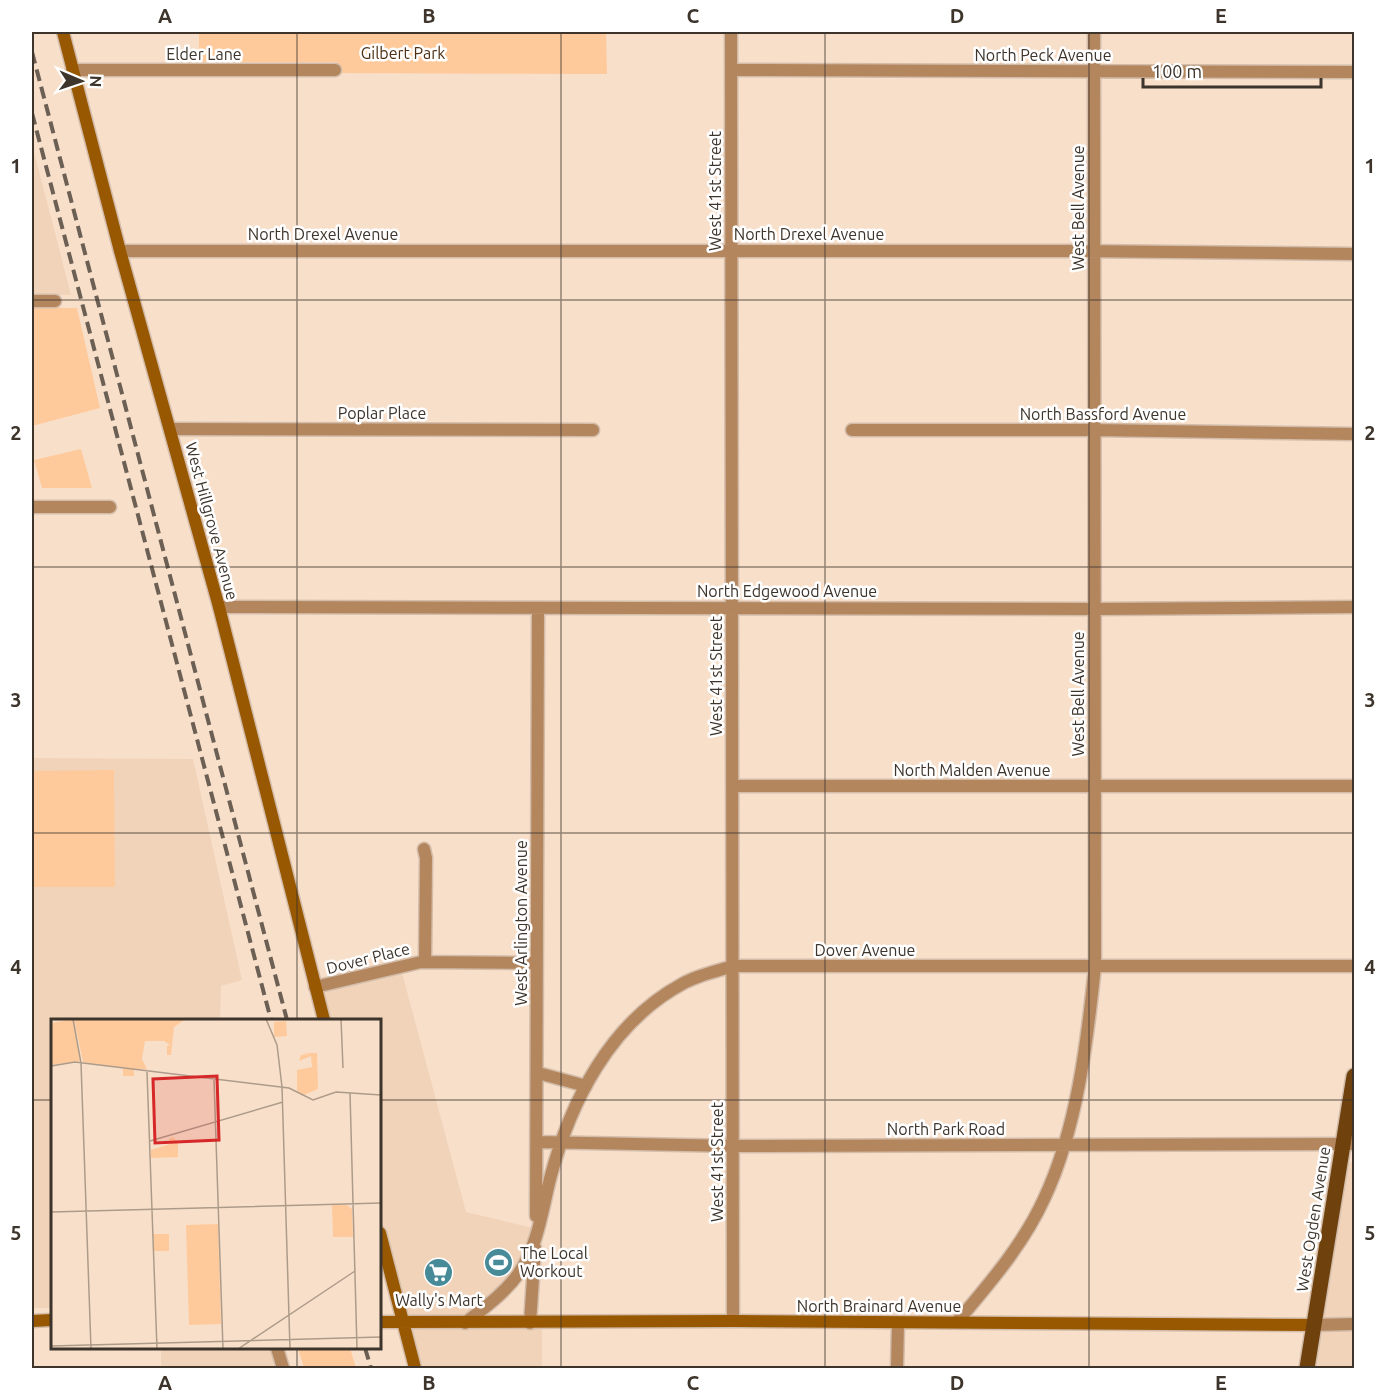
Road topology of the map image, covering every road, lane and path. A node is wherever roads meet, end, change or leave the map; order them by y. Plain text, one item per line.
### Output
1 (63, 32) edge
2 (731, 32) edge
3 (1094, 32) edge
4 (72, 70) junction
5 (335, 70) dead end
6 (731, 70) junction
7 (1094, 72) junction
8 (1354, 72) edge
9 (120, 251) junction
10 (732, 251) junction
11 (1095, 251) junction
12 (1354, 254) edge
13 (32, 301) edge
14 (56, 301) dead end
15 (170, 429) junction
16 (593, 430) dead end
17 (852, 430) dead end
18 (1095, 430) junction
19 (1354, 434) edge
20 (32, 507) edge
21 (110, 507) dead end
22 (219, 607) junction
23 (732, 607) junction
24 (1354, 607) edge
25 (538, 608) junction
26 (1095, 609) junction
27 (733, 786) junction
28 (1354, 786) edge
29 (1095, 787) junction
30 (424, 849) dead end
31 (425, 962) junction
32 (537, 963) junction
33 (734, 966) junction
34 (1095, 966) junction
35 (1354, 966) edge
36 (315, 987) junction
37 (324, 1019) edge
38 (537, 1073) junction
39 (1354, 1076) edge
40 (586, 1086) junction
41 (537, 1142) junction
42 (560, 1143) junction
43 (1349, 1145) edge
44 (733, 1146) junction
45 (1063, 1146) junction
46 (381, 1237) edge
47 (536, 1238) junction
48 (51, 1320) edge
49 (32, 1321) edge
50 (733, 1321) junction
51 (381, 1322) edge
52 (957, 1322) junction
53 (403, 1323) junction
54 (465, 1323) junction
55 (530, 1323) junction
56 (898, 1323) junction
57 (1354, 1324) edge
58 (1314, 1325) junction
59 (278, 1349) edge
60 (283, 1368) edge
61 (415, 1368) edge
62 (897, 1368) edge
63 (1307, 1368) edge

1 - 4 street, West Hillgrove Avenue
2 - 6 street, West 41st Street
3 - 7 street, West Bell Avenue
4 - 5 street, Elder Lane
4 - 9 street, West Hillgrove Avenue
6 - 7 street, North Peck Avenue
6 - 10 street, West 41st Street
7 - 8 street, North Peck Avenue
7 - 11 street, West Bell Avenue
9 - 10 street, North Drexel Avenue
9 - 15 street, West Hillgrove Avenue
10 - 11 street, North Drexel Avenue
10 - 23 street, West 41st Street
11 - 12 street, North Drexel Avenue
11 - 18 street, West Bell Avenue
13 - 14 street
15 - 16 street, Poplar Place
15 - 22 street, West Hillgrove Avenue
17 - 18 street, North Bassford Avenue
18 - 19 street, North Bassford Avenue
18 - 26 street, West Bell Avenue
20 - 21 street
22 - 25 street, North Edgewood Avenue
22 - 36 street, West Hillgrove Avenue
23 - 25 street, North Edgewood Avenue
23 - 26 street, North Edgewood Avenue
23 - 27 street, West 41st Street
24 - 26 street, North Edgewood Avenue
25 - 32 street, West Arlington Avenue
26 - 29 street, West Bell Avenue
27 - 29 street, North Malden Avenue
27 - 33 street, West 41st Street
28 - 29 street, North Malden Avenue
29 - 34 street, West Bell Avenue
30 - 31 street
31 - 32 street, Dover Place
31 - 36 street, Dover Place
32 - 38 street, West Arlington Avenue
33 - 34 street, Dover Avenue
33 - 40 street, Dover Avenue
33 - 44 street, West 41st Street
34 - 35 street, Dover Avenue
34 - 45 street, West Bell Avenue
36 - 37 street, West Hillgrove Avenue
38 - 40 street
38 - 41 street, West Arlington Avenue
39 - 43 main road, West Ogden Avenue
40 - 42 street, Dover Avenue
41 - 42 street, North Park Road
41 - 47 street, West Arlington Avenue
42 - 44 street, North Park Road
42 - 47 street, Dover Avenue
43 - 45 street, North Park Road
43 - 58 main road, West Ogden Avenue
44 - 45 street, North Park Road
44 - 50 street, West 41st Street
45 - 52 street, West Bell Avenue
46 - 53 street
47 - 54 street, West Arlington Avenue
47 - 55 street, West Arlington Avenue
48 - 49 street
50 - 55 street, North Brainard Avenue
50 - 56 street, North Brainard Avenue
51 - 53 street, North Brainard Avenue
52 - 56 street, North Brainard Avenue
52 - 58 street, North Brainard Avenue
53 - 54 street, North Brainard Avenue
53 - 61 street
54 - 55 street, North Brainard Avenue
56 - 62 street
57 - 58 street, North Brainard Avenue
58 - 63 main road, West Ogden Avenue
59 - 60 street

